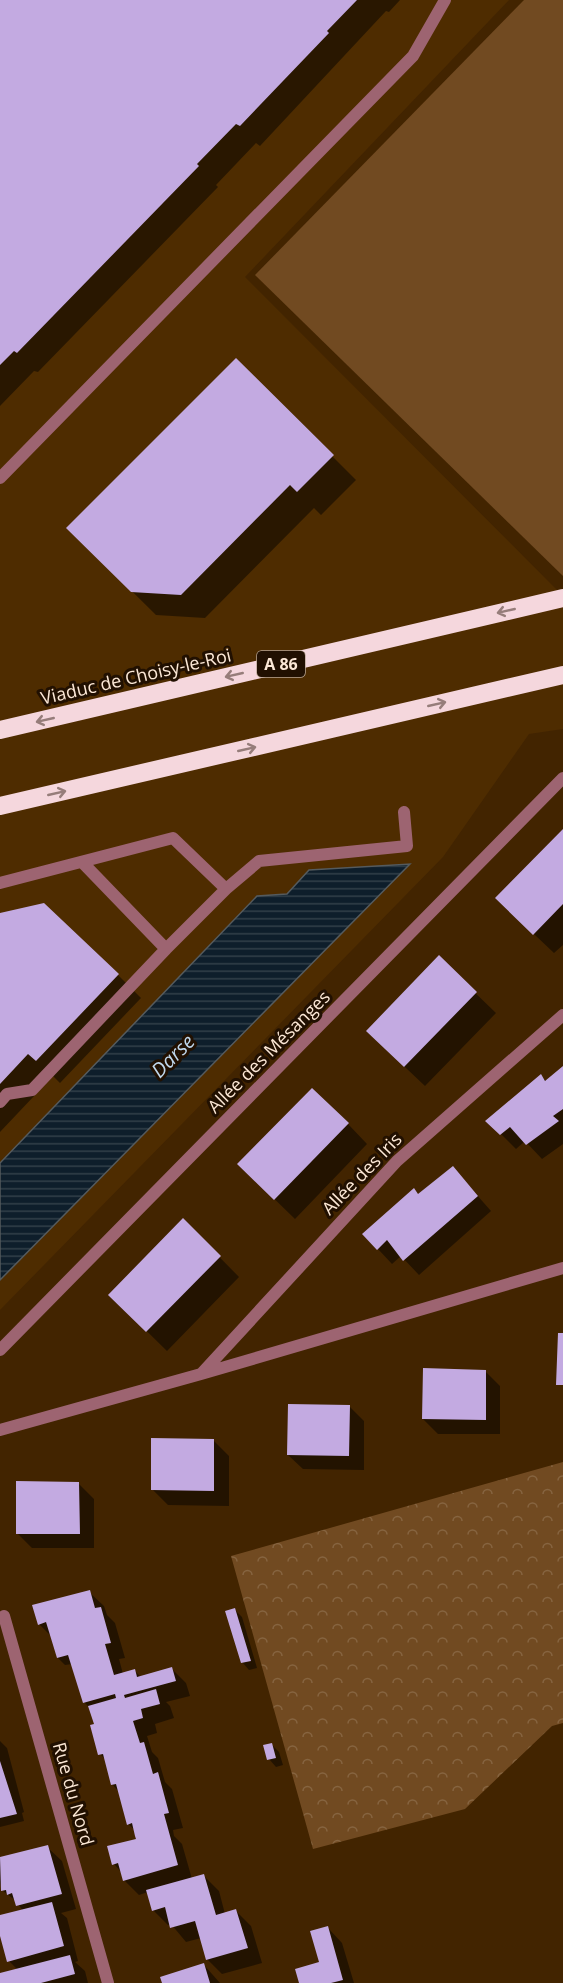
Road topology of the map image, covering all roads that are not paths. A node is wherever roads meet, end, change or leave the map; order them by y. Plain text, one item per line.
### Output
1 (445, 0) edge
2 (0, 478) edge
3 (563, 598) edge
4 (563, 675) edge
5 (0, 730) edge
6 (563, 778) edge
7 (0, 806) edge
8 (404, 812) dead end
9 (82, 862) junction
10 (0, 883) edge
11 (226, 889) junction
12 (166, 949) junction
13 (563, 1015) edge
14 (0, 1101) edge
15 (563, 1268) edge
16 (0, 1350) edge
17 (201, 1374) junction
18 (0, 1430) edge
19 (4, 1616) dead end
20 (108, 1983) edge

1 - 2 street
3 -> 5 highway, Viaduc de Choisy-le-Roi / A 86
7 -> 4 highway
6 - 16 street, Allée des Mésanges
8 - 11 street
9 - 10 street
9 - 11 street
9 - 12 street
11 - 12 street
12 - 14 street
13 - 17 street, Allée des Iris
15 - 17 street
17 - 18 street
19 - 20 street, Rue du Nord

